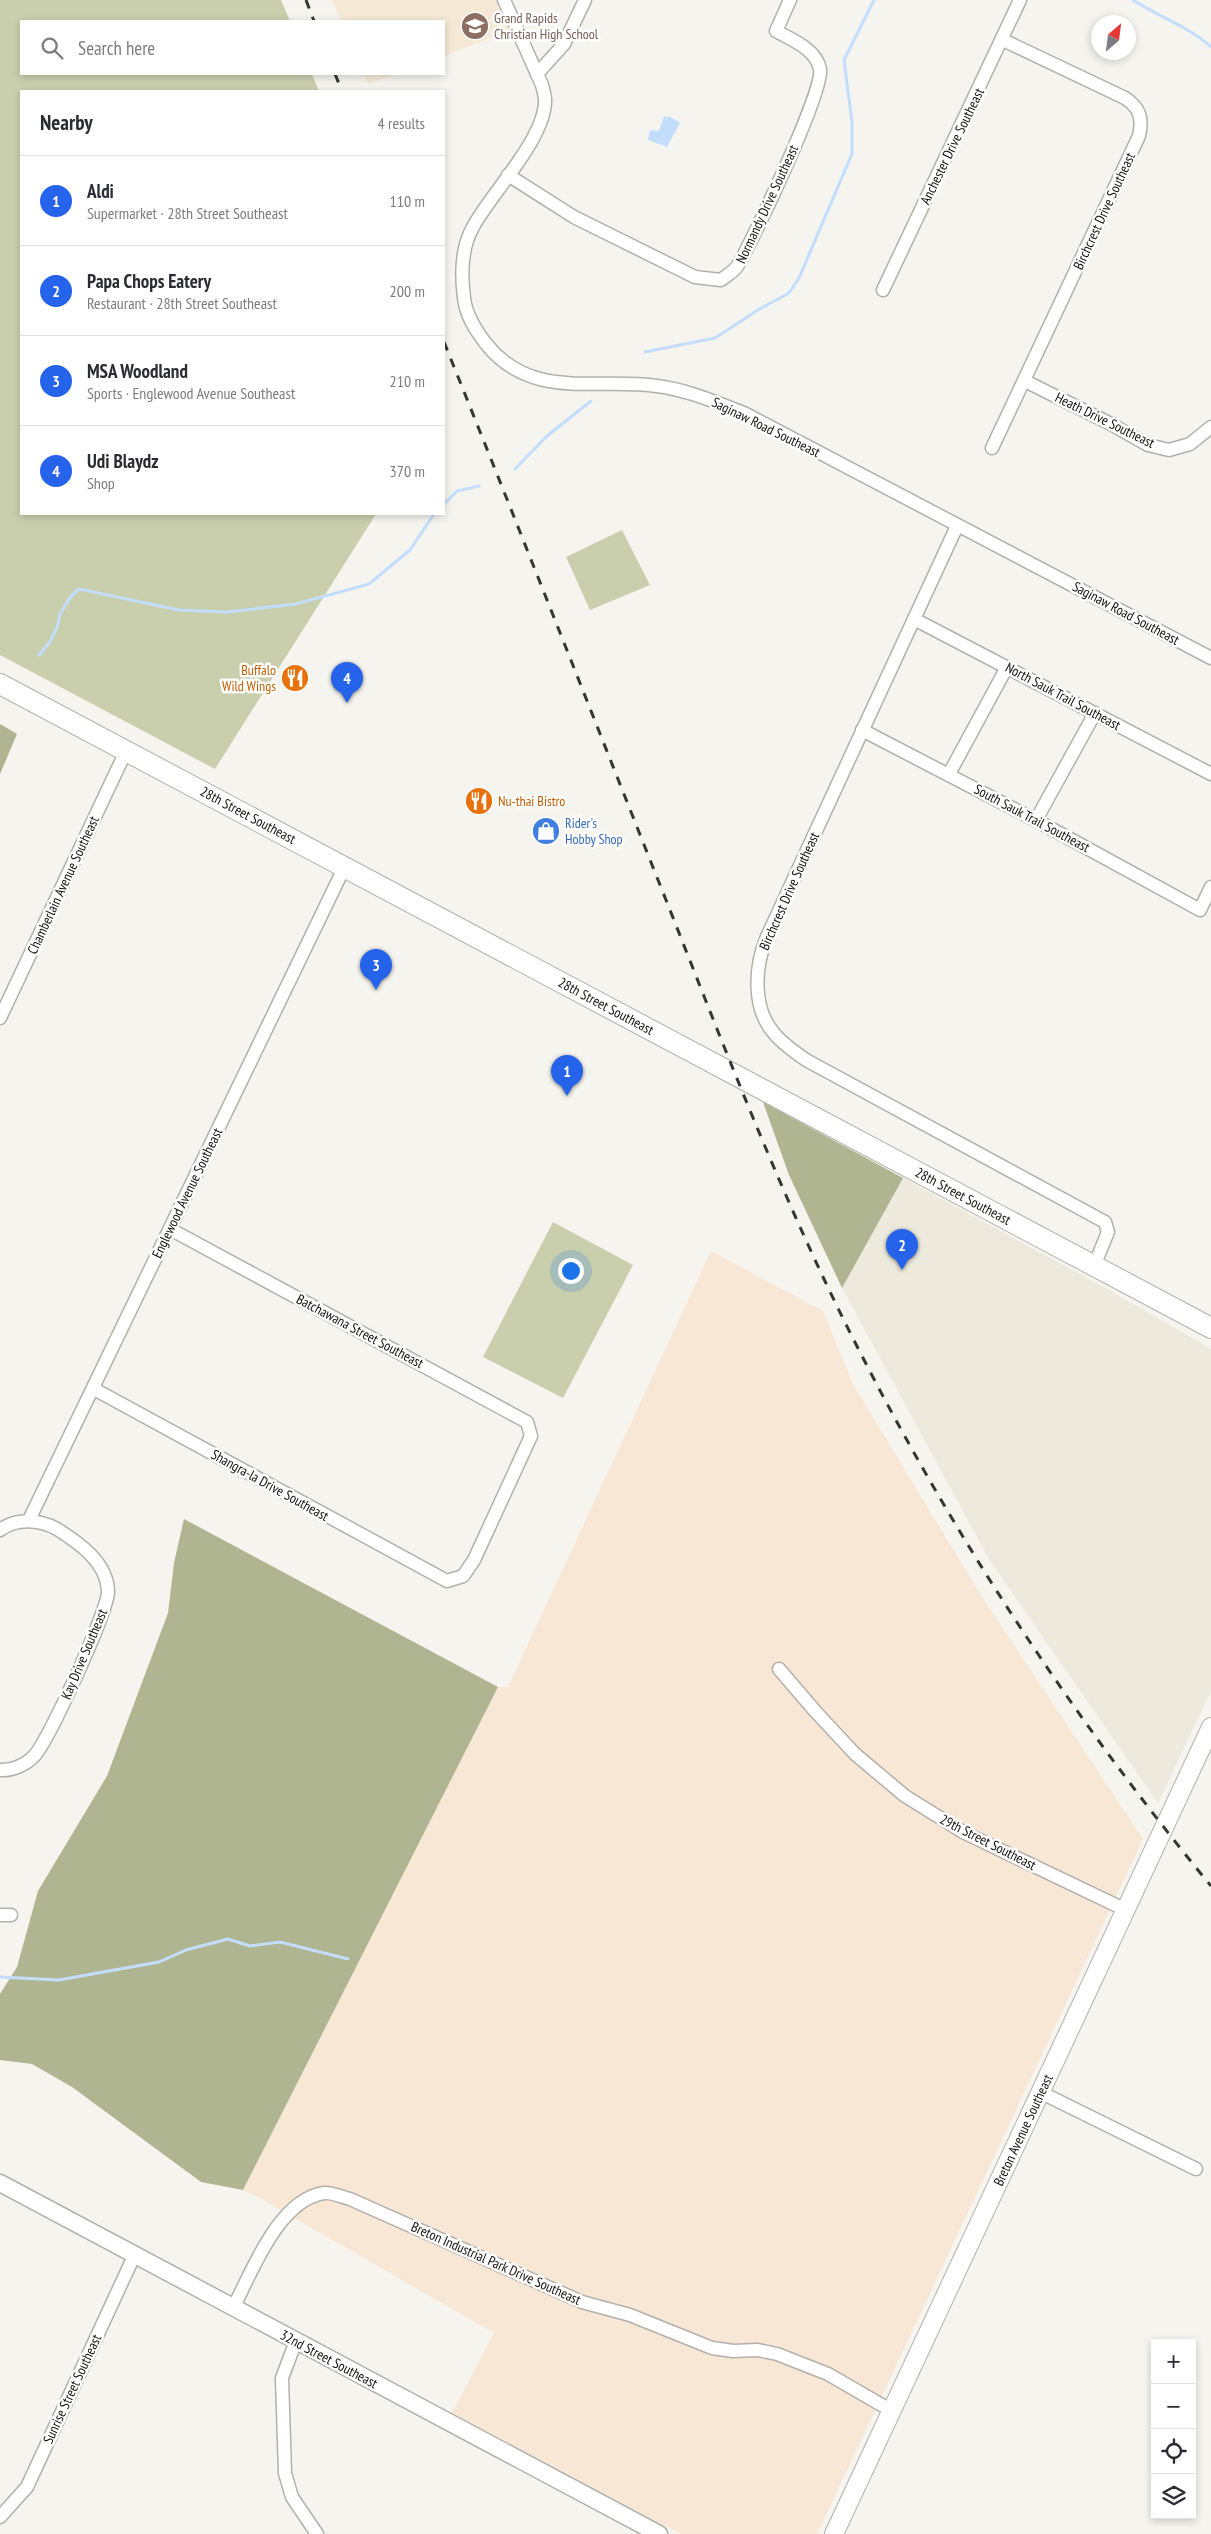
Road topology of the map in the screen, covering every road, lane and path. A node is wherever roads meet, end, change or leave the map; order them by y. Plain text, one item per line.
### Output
1 (504, 0) edge
2 (585, 0) edge
3 (790, 0) edge
4 (1020, 0) edge
5 (1003, 40) junction
6 (537, 74) junction
7 (508, 175) junction
8 (883, 290) dead end
9 (1024, 381) junction
10 (1211, 427) edge
11 (992, 448) dead end
12 (957, 526) junction
13 (914, 619) junction
14 (1211, 658) edge
15 (1007, 667) junction
16 (0, 684) edge
17 (1095, 713) junction
18 (862, 730) junction
19 (126, 751) junction
20 (949, 774) junction
21 (1211, 774) edge
22 (1036, 820) junction
23 (344, 866) junction
24 (1211, 887) edge
25 (0, 1018) edge
26 (170, 1230) junction
27 (1094, 1266) junction
28 (1211, 1328) edge
29 (94, 1389) junction
30 (29, 1520) junction
31 (3, 1524) edge
32 (447, 1581) joint
33 (779, 1669) dead end
34 (1211, 1726) edge
35 (0, 1770) edge
36 (1126, 1910) junction
37 (1040, 2092) junction
38 (1196, 2169) dead end
39 (0, 2183) edge
40 (135, 2254) junction
41 (233, 2308) junction
42 (296, 2342) junction
43 (892, 2411) junction
44 (0, 2517) edge
45 (318, 2534) edge
46 (659, 2534) edge
47 (834, 2534) edge

1 - 6 street, Saginaw Road Southeast
2 - 6 street
3 - 7 street, Normandy Drive Southeast
4 - 5 street, Anchester Drive Southeast
5 - 8 street, Anchester Drive Southeast
5 - 9 street, Birchcrest Drive Southeast
6 - 7 street, Saginaw Road Southeast
7 - 12 street, Saginaw Road Southeast
9 - 10 street, Heath Drive Southeast
9 - 11 street, Birchcrest Drive Southeast
12 - 13 street, Birchcrest Drive Southeast
12 - 14 street, Saginaw Road Southeast
13 - 15 street, North Sauk Trail Southeast
13 - 18 street, Birchcrest Drive Southeast
15 - 17 street, North Sauk Trail Southeast
15 - 20 street
16 - 19 main road, 28th Street Southeast
17 - 21 street, North Sauk Trail Southeast
17 - 22 street
18 - 20 street, South Sauk Trail Southeast
18 - 27 street, Birchcrest Drive Southeast
19 - 23 main road, 28th Street Southeast
19 - 25 street, Chamberlain Avenue Southeast
20 - 22 street, South Sauk Trail Southeast
22 - 24 street, South Sauk Trail Southeast
23 - 26 street, Englewood Avenue Southeast
23 - 27 main road, 28th Street Southeast
26 - 29 street, Englewood Avenue Southeast
26 - 32 street, Batchawana Street Southeast
27 - 28 main road, 28th Street Southeast
29 - 30 street, Englewood Avenue Southeast
29 - 32 street, Shangra-la Drive Southeast
30 - 31 street
30 - 35 street, Kay Drive Southeast
33 - 36 street, 29th Street Southeast
34 - 36 main road, Breton Avenue Southeast
36 - 37 main road, Breton Avenue Southeast
37 - 38 street
37 - 43 main road, Breton Avenue Southeast
39 - 40 street, 32nd Street Southeast
40 - 41 street, 32nd Street Southeast
40 - 44 street, Sunrise Street Southeast
41 - 42 street, 32nd Street Southeast
41 - 43 street, Breton Industrial Park Drive Southeast
42 - 45 street
42 - 46 street, 32nd Street Southeast
43 - 47 main road, Breton Avenue Southeast

